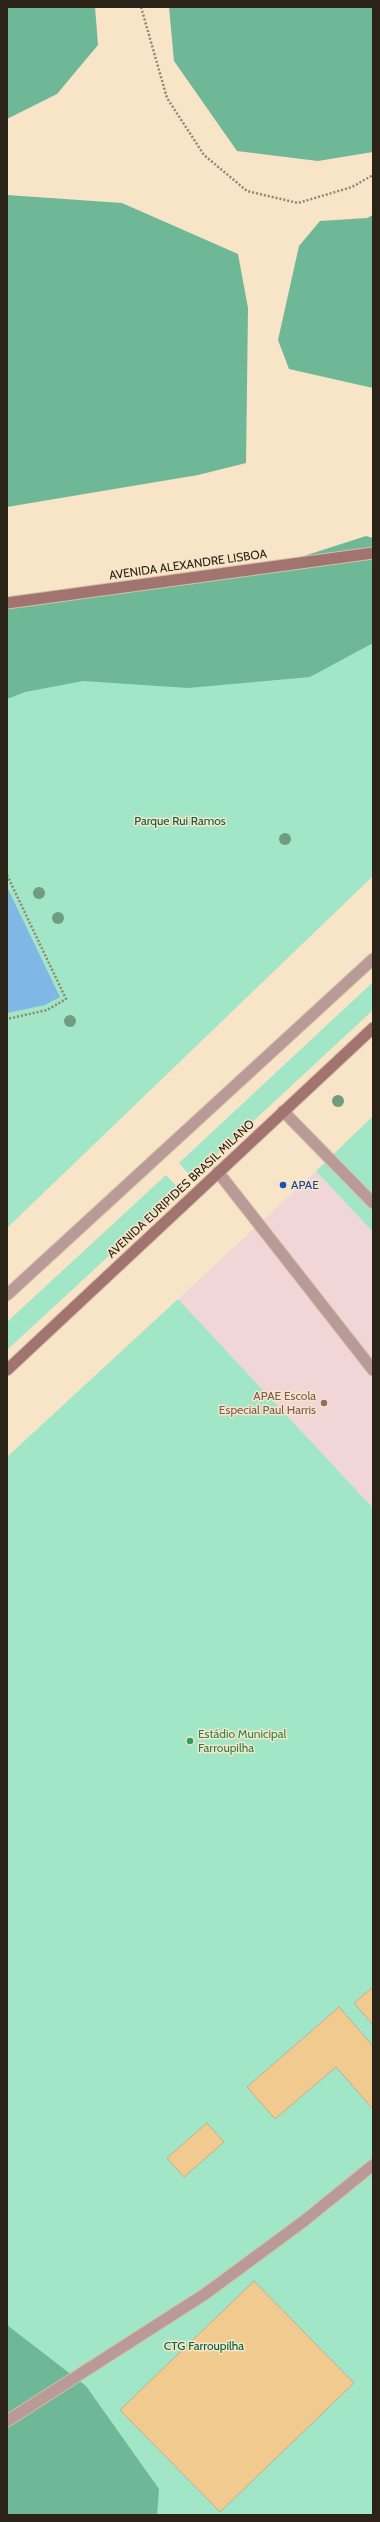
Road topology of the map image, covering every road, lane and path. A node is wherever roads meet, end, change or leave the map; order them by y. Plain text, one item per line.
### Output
1 (140, 7) edge
2 (373, 175) edge
3 (373, 553) edge
4 (7, 603) edge
5 (7, 875) edge
6 (373, 959) edge
7 (7, 1018) edge
8 (373, 1028) edge
9 (283, 1111) junction
10 (218, 1172) junction
11 (373, 1203) edge
12 (7, 1295) edge
13 (7, 1370) edge
14 (373, 1370) edge
15 (373, 2165) edge
16 (7, 2421) edge

1 - 2 path
3 - 4 main road, AVENIDA ALEXANDRE LISBOA
5 - 7 path
6 - 12 street
8 - 9 main road, AVENIDA EURIPIDES BRASIL MILANO
9 - 10 main road, AVENIDA EURIPIDES BRASIL MILANO
9 - 11 street
10 - 13 main road, AVENIDA EURIPIDES BRASIL MILANO
10 - 14 street
15 - 16 street

